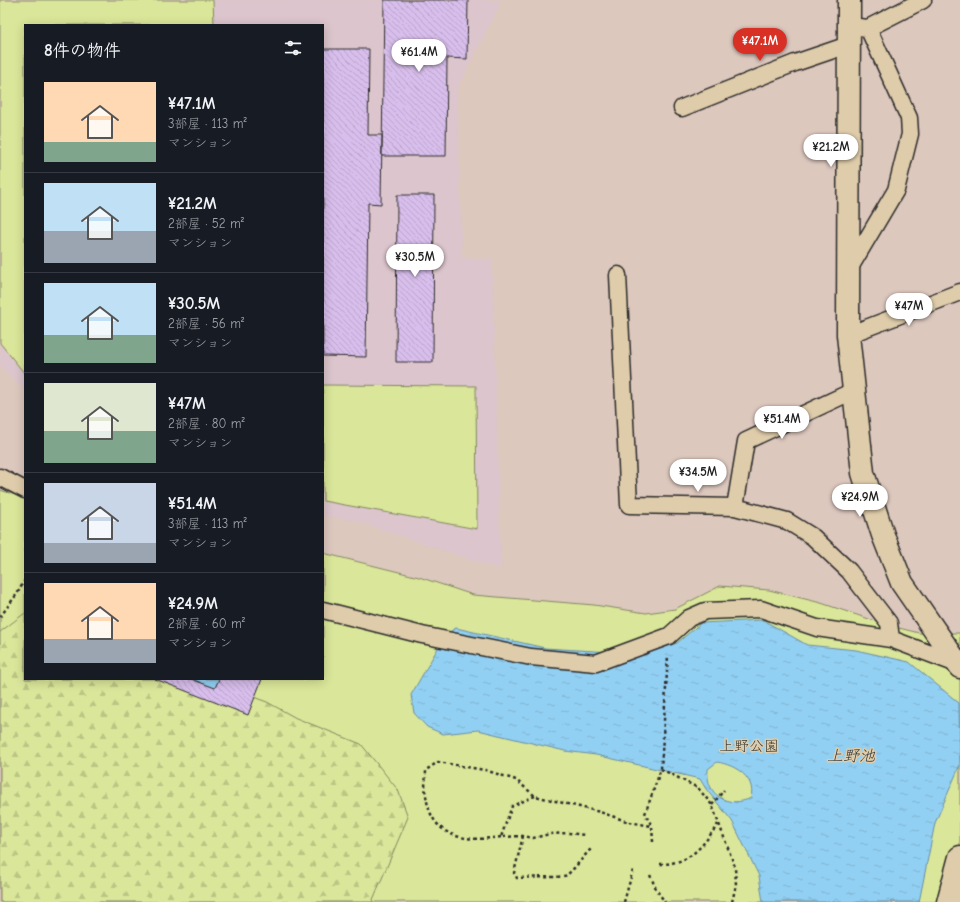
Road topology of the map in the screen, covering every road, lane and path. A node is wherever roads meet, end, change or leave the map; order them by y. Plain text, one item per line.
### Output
1 (849, 0) edge
2 (923, 0) edge
3 (855, 33) junction
4 (682, 108) dead end
5 (848, 273) junction
6 (618, 275) dead end
7 (960, 292) edge
8 (848, 335) junction
9 (853, 391) junction
10 (0, 477) edge
11 (24, 489) edge
12 (735, 507) junction
13 (24, 582) edge
14 (324, 610) edge
15 (0, 616) edge
16 (669, 636) junction
17 (891, 639) junction
18 (958, 666) edge
19 (662, 769) junction
20 (724, 790) dead end
21 (535, 796) junction
22 (712, 805) junction
23 (718, 824) junction
24 (652, 826) junction
25 (585, 835) dead end
26 (523, 836) junction
27 (502, 837) junction
28 (653, 842) dead end
29 (591, 849) dead end
30 (960, 857) edge
31 (660, 864) dead end
32 (633, 870) dead end
33 (650, 875) dead end
34 (624, 902) edge
35 (665, 902) edge
36 (732, 902) edge
37 (948, 902) edge

1 - 3 street
2 - 3 street
3 - 4 street
3 - 5 street
3 - 5 street
5 - 8 street
6 - 12 street
7 - 8 street
8 - 9 street
9 - 12 street
9 - 18 street
10 - 11 street
12 - 17 street
13 - 15 path
14 - 16 street
16 - 17 street
16 - 19 path
17 - 18 street
19 - 22 path
19 - 24 path
20 - 22 path
21 - 24 path
21 - 27 path
21 - 27 path
22 - 23 path
23 - 31 path
23 - 36 path
24 - 28 path
25 - 26 path
26 - 27 path
26 - 29 path
30 - 37 street
32 - 34 path
33 - 35 path

